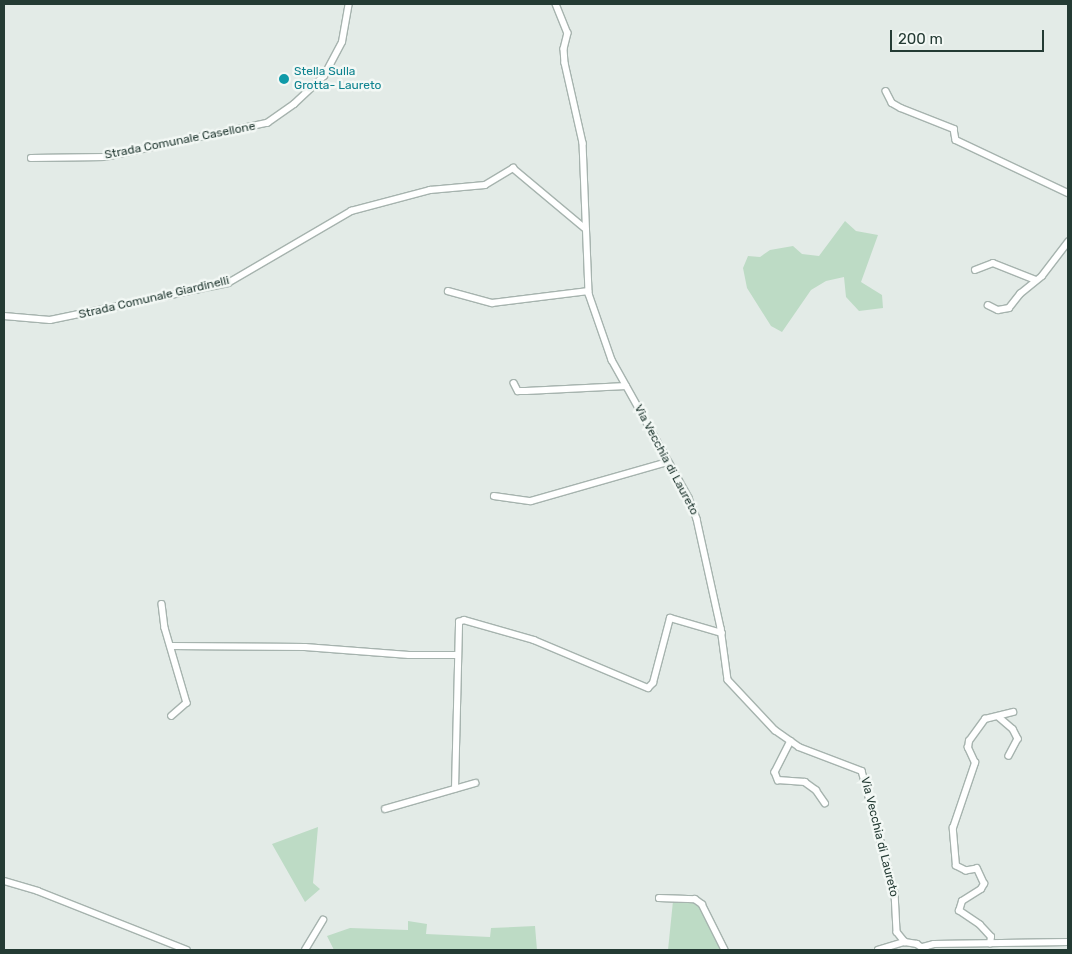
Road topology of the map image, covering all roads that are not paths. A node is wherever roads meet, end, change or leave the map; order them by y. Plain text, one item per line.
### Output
1 (349, 4) edge
2 (556, 4) edge
3 (886, 91) dead end
4 (31, 158) dead end
5 (1068, 193) edge
6 (586, 229) junction
7 (1068, 242) edge
8 (975, 270) dead end
9 (1036, 280) junction
10 (448, 291) dead end
11 (588, 291) junction
12 (988, 305) dead end
13 (4, 316) edge
14 (514, 384) dead end
15 (626, 386) junction
16 (668, 462) junction
17 (494, 496) dead end
18 (162, 604) dead end
19 (722, 633) junction
20 (171, 646) junction
21 (457, 655) junction
22 (1013, 712) dead end
23 (172, 716) dead end
24 (1000, 716) junction
25 (791, 741) junction
26 (1009, 756) dead end
27 (475, 783) dead end
28 (455, 789) junction
29 (824, 803) dead end
30 (385, 809) dead end
31 (4, 881) edge
32 (659, 898) dead end
33 (323, 920) dead end
34 (905, 942) junction
35 (1068, 942) edge
36 (990, 944) junction
37 (925, 949) edge
38 (187, 950) edge
39 (305, 950) edge
40 (725, 950) edge
41 (878, 950) edge

1 - 4 street, Strada Comunale Casellone
2 - 6 street, Via Vecchia di Laureto
3 - 5 street
6 - 11 street, Via Vecchia di Laureto
6 - 13 street, Strada Comunale Giardinelli
7 - 9 street
8 - 9 street
9 - 12 street
10 - 11 street
11 - 15 street, Via Vecchia di Laureto
14 - 15 street
15 - 16 street, Via Vecchia di Laureto
16 - 17 street
16 - 19 street, Via Vecchia di Laureto
18 - 20 street
19 - 21 street
19 - 25 street, Via Vecchia di Laureto
20 - 21 street
20 - 23 street
21 - 28 street
22 - 24 street
24 - 26 street
24 - 36 street
25 - 29 street
25 - 34 street, Via Vecchia di Laureto
27 - 28 street
28 - 30 street
31 - 38 street
32 - 40 street
33 - 39 street
34 - 37 street
34 - 41 street
35 - 36 street
36 - 37 street

